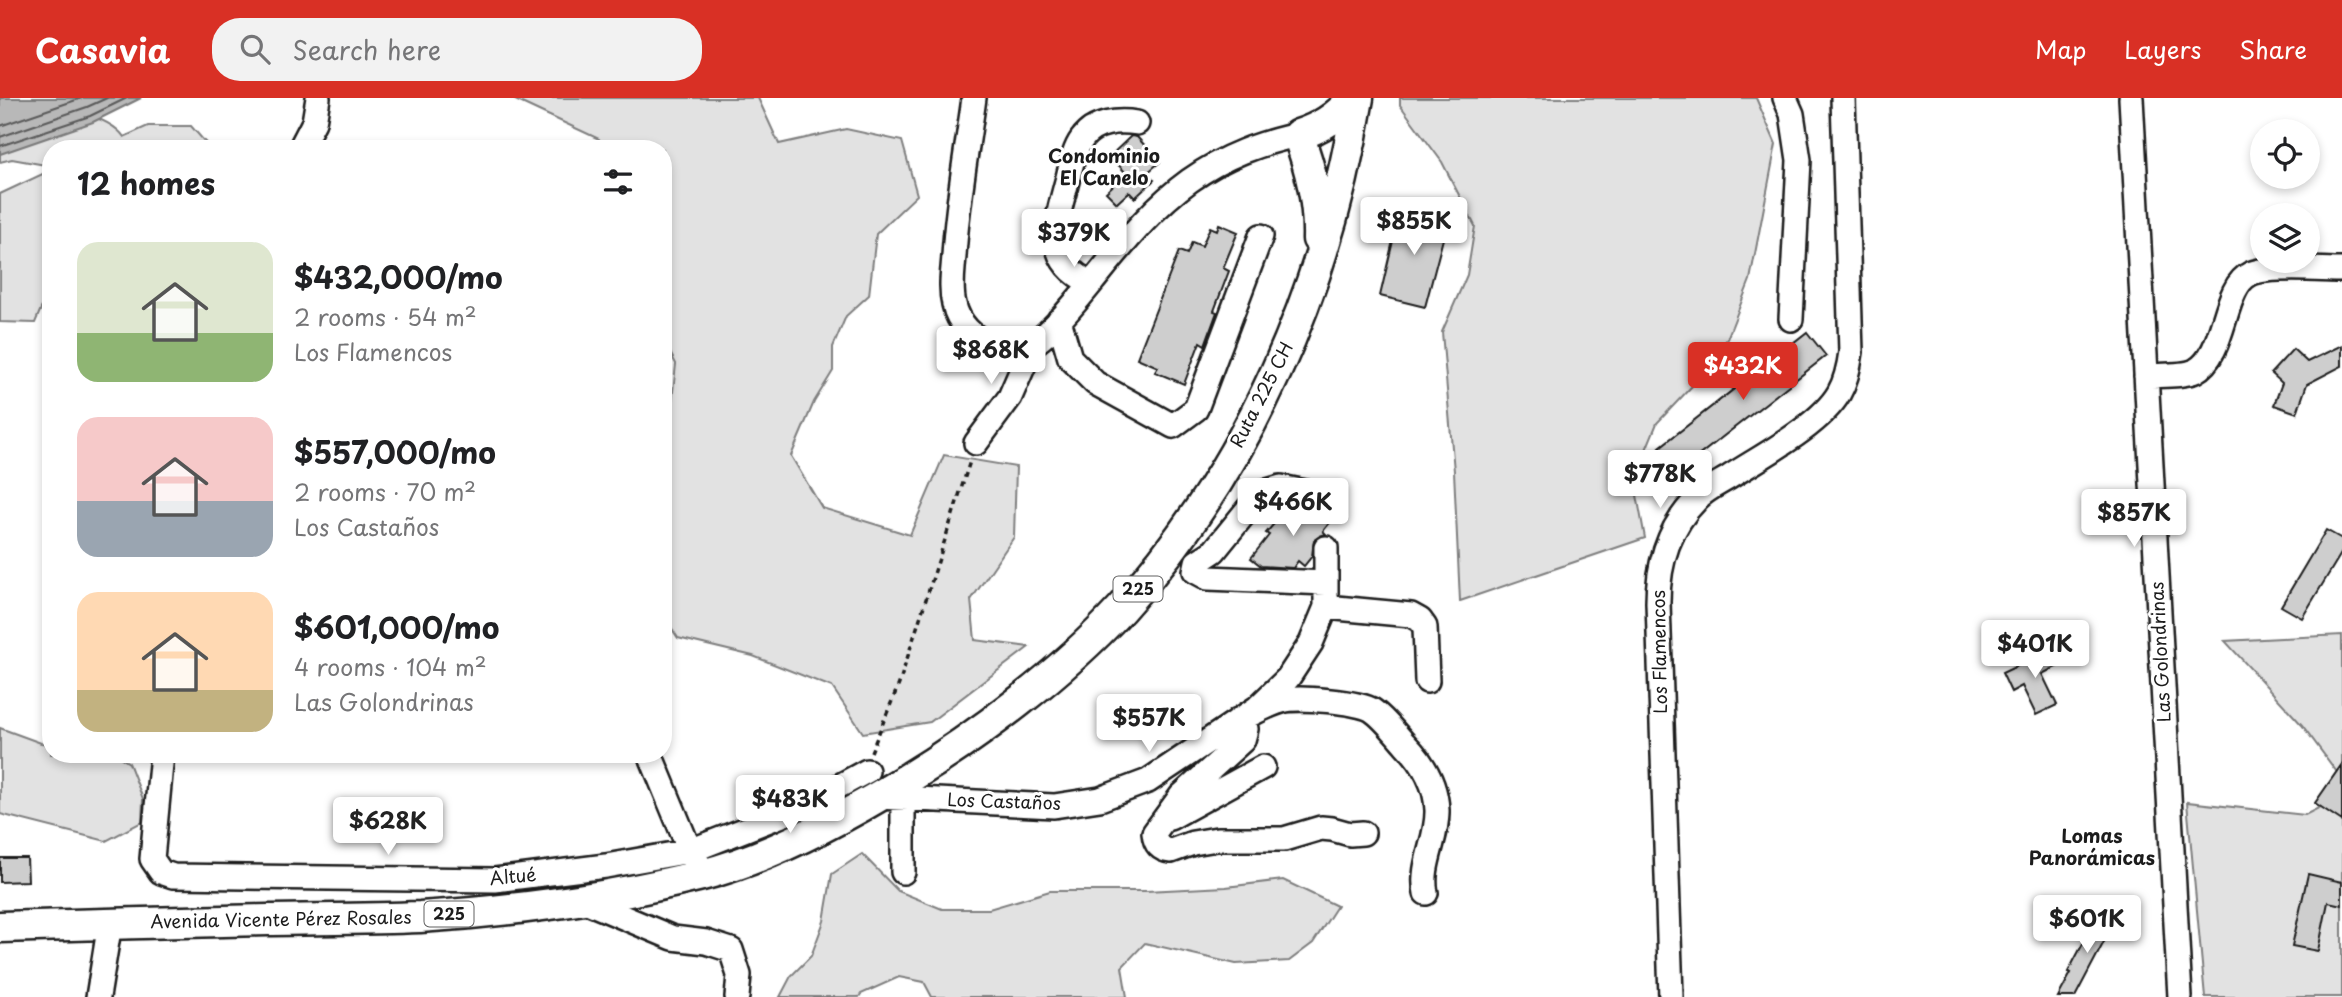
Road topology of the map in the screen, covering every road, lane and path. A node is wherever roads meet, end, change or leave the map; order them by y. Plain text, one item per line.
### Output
1 (318, 98) edge
2 (974, 98) edge
3 (1353, 98) edge
4 (1358, 98) edge
5 (1785, 98) edge
6 (1843, 98) edge
7 (2131, 98) edge
8 (1137, 123) dead end
9 (1353, 128) junction
10 (1298, 135) junction
11 (305, 140) edge
12 (1261, 236) dead end
13 (2342, 270) edge
14 (1315, 273) junction
15 (1091, 283) junction
16 (1791, 319) dead end
17 (1059, 320) junction
18 (1033, 344) junction
19 (2146, 376) junction
20 (976, 443) joint
21 (1320, 495) dead end
22 (1326, 548) dead end
23 (1326, 583) junction
24 (1325, 607) junction
25 (1427, 681) dead end
26 (1238, 720) junction
27 (161, 763) edge
28 (654, 763) edge
29 (1263, 767) dead end
30 (882, 789) junction
31 (1159, 824) junction
32 (1363, 833) dead end
33 (698, 862) junction
34 (902, 872) dead end
35 (1426, 893) dead end
36 (580, 899) junction
37 (110, 923) junction
38 (0, 927) edge
39 (98, 997) edge
40 (737, 997) edge
41 (1671, 997) edge
42 (2180, 997) edge

1 - 11 street
2 - 18 street
3 - 10 main road
4 - 9 main road, Ruta 225 CH / 225
5 - 16 street
6 - 41 street, Los Flamencos
7 - 19 street, Las Golondrinas
8 - 15 street
9 - 10 street
9 - 14 main road, Ruta 225 CH / 225
10 - 14 main road
10 - 15 street
12 - 17 street
13 - 19 street
14 - 30 main road, Ruta 225 CH / 225
15 - 17 street
17 - 18 street
18 - 20 street
19 - 42 street, Las Golondrinas
20 - 30 path
21 - 23 street
22 - 23 street, Los Castaños
23 - 24 street, Los Castaños
24 - 25 street
24 - 26 street, Los Castaños
26 - 30 street, Los Castaños
26 - 31 street
26 - 35 street
27 - 33 street, Altué
28 - 33 street
29 - 31 street
30 - 33 main road, Avenida Vicente Pérez Rosales / 225
30 - 34 street
31 - 32 street
33 - 36 main road, Avenida Vicente Pérez Rosales / 225
36 - 37 main road, Avenida Vicente Pérez Rosales / 225
36 - 40 street
37 - 38 main road, Avenida Vicente Pérez Rosales / 225
37 - 39 street

